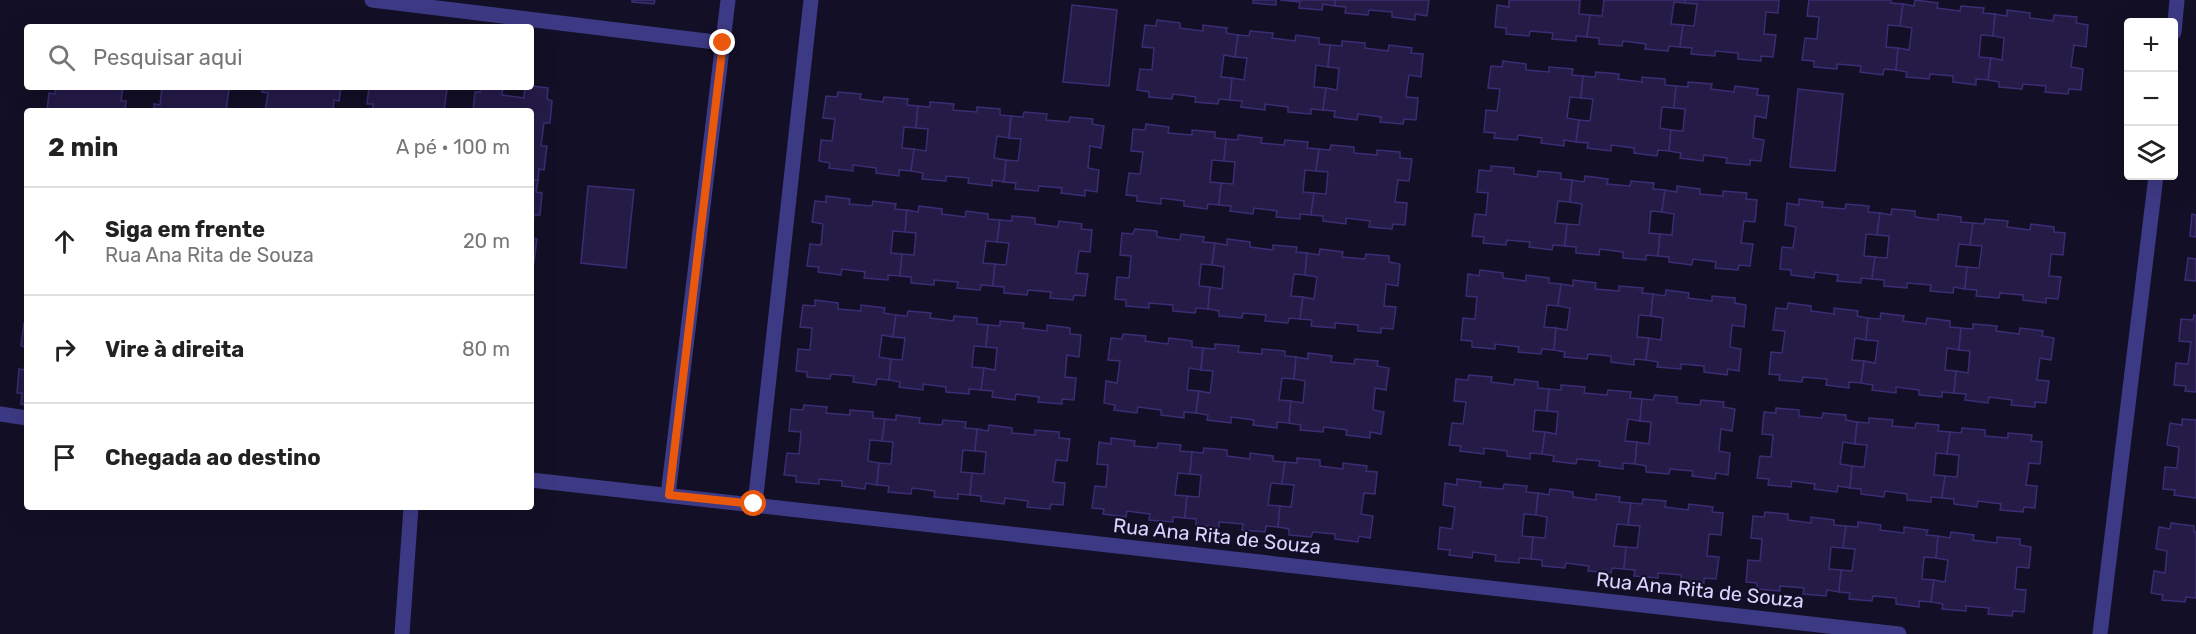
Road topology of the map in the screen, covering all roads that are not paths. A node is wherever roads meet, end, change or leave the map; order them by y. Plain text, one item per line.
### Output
1 (372, 0) edge
2 (728, 0) edge
3 (811, 0) edge
4 (2177, 0) edge
5 (2175, 18) edge
6 (723, 43) junction
7 (2156, 180) edge
8 (0, 414) edge
9 (24, 418) edge
10 (534, 480) edge
11 (669, 495) junction
12 (754, 504) junction
13 (411, 510) edge
14 (402, 634) edge
15 (1899, 634) edge
16 (2100, 634) edge

1 - 6 street
2 - 6 street
3 - 12 street
4 - 5 street
6 - 11 street
7 - 16 street
8 - 9 street
10 - 11 street, Rua Ana Rita de Souza
11 - 12 street, Rua Ana Rita de Souza
12 - 15 street, Rua Ana Rita de Souza
13 - 14 street

